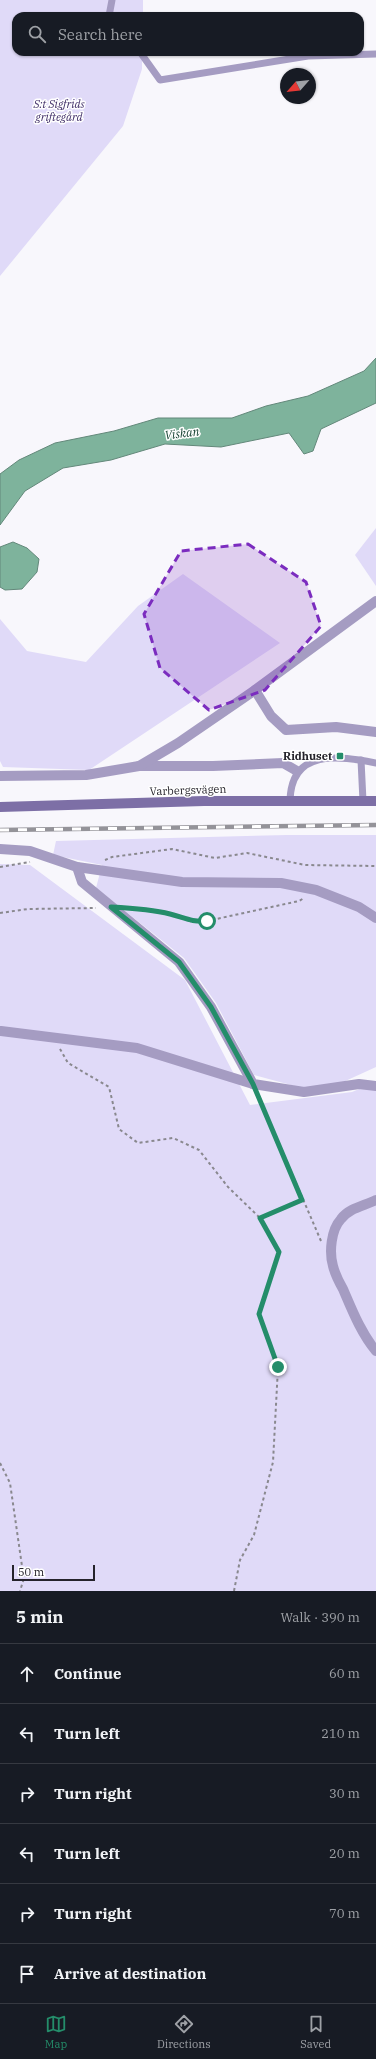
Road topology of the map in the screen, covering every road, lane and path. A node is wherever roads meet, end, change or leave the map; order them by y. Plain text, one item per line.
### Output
1 (112, 0) edge
2 (110, 12) edge
3 (364, 54) edge
4 (376, 54) edge
5 (143, 56) edge
6 (308, 56) edge
7 (376, 601) edge
8 (255, 690) junction
9 (376, 732) edge
10 (360, 760) junction
11 (376, 763) edge
12 (139, 766) junction
13 (298, 771) junction
14 (0, 776) edge
15 (290, 801) junction
16 (363, 801) junction
17 (376, 801) edge
18 (0, 807) edge
19 (0, 849) edge
20 (52, 859) junction
21 (376, 866) edge
22 (0, 867) edge
23 (77, 867) junction
24 (90, 868) junction
25 (316, 890) junction
26 (111, 907) junction
27 (0, 913) edge
28 (376, 918) edge
29 (1, 1032) dead end
30 (54, 1037) junction
31 (253, 1084) junction
32 (376, 1086) edge
33 (302, 1200) junction
34 (376, 1200) edge
35 (260, 1218) junction
36 (322, 1242) dead end
37 (376, 1352) edge
38 (0, 1463) edge
39 (20, 1591) edge
40 (234, 1591) edge

1 - 2 lane
3 - 4 lane
5 - 6 lane
7 - 8 street
8 - 9 street
8 - 12 street
10 - 11 lane
10 - 13 lane
10 - 16 lane
12 - 13 street
12 - 14 street
13 - 15 lane
15 - 16 main road, Varbergsvägen
15 - 18 main road, Varbergsvägen
16 - 17 main road, Varbergsvägen
19 - 20 street
20 - 22 path
20 - 23 street
21 - 24 path
23 - 24 street
23 - 26 street
24 - 25 street
25 - 26 path
25 - 28 street
26 - 27 path
26 - 31 street
29 - 30 street
30 - 31 street
30 - 35 path
31 - 32 street
31 - 33 path
33 - 35 path
33 - 36 path
34 - 37 street
35 - 40 path
38 - 39 path

